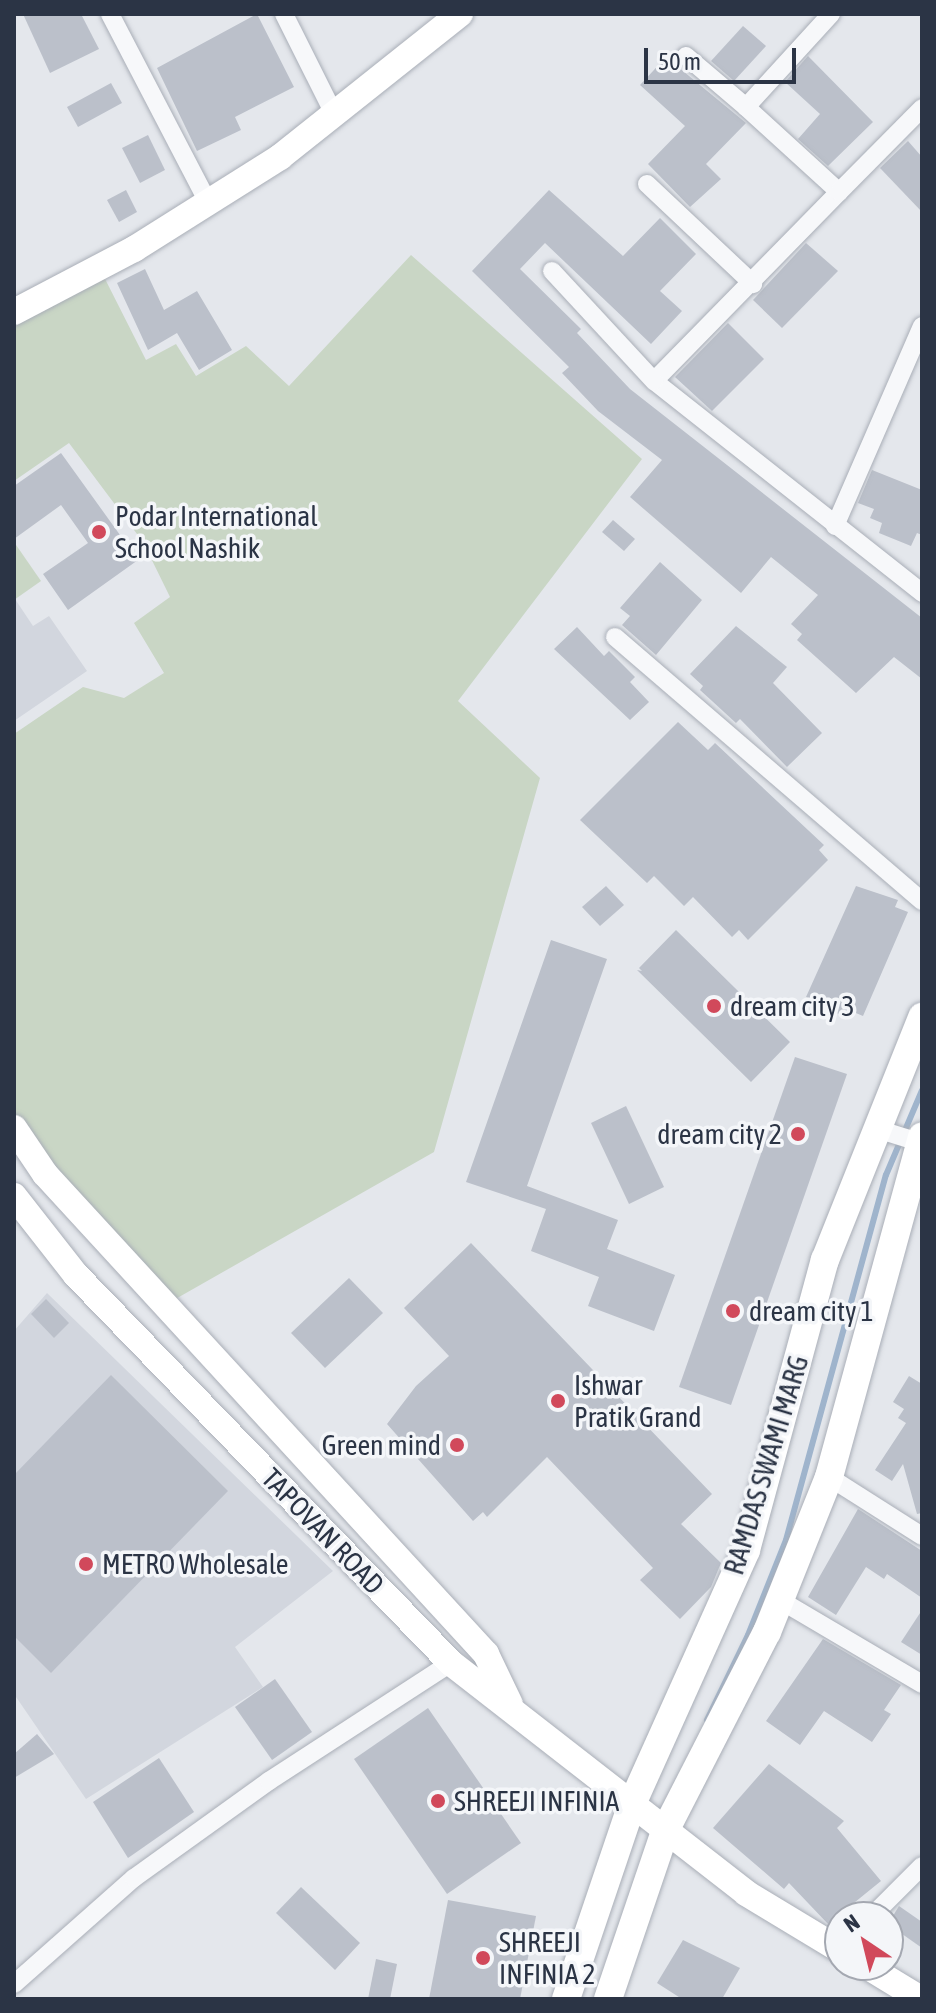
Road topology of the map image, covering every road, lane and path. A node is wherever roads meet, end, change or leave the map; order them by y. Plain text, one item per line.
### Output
1 (110, 14) edge
2 (284, 14) edge
3 (460, 14) edge
4 (831, 14) edge
5 (686, 56) dead end
6 (746, 107) junction
7 (922, 108) edge
8 (334, 114) junction
9 (647, 184) dead end
10 (839, 192) junction
11 (208, 202) junction
12 (552, 271) dead end
13 (753, 284) junction
14 (14, 312) edge
15 (922, 326) edge
16 (654, 381) junction
17 (835, 526) junction
18 (922, 593) edge
19 (615, 637) dead end
20 (922, 901) edge
21 (922, 1017) edge
22 (14, 1128) edge
23 (882, 1130) junction
24 (920, 1140) edge
25 (19, 1210) edge
26 (829, 1477) junction
27 (922, 1536) edge
28 (780, 1600) junction
29 (451, 1663) junction
30 (922, 1684) edge
31 (512, 1707) junction
32 (632, 1804) junction
33 (666, 1829) junction
34 (922, 1866) edge
35 (887, 1901) edge
36 (824, 1939) edge
37 (891, 1981) edge
38 (14, 1984) edge
39 (566, 1999) edge
40 (608, 1999) edge
41 (921, 1999) edge

1 - 11 street
2 - 8 street
3 - 8 main road
4 - 6 street
5 - 6 street
6 - 10 street
7 - 10 street
8 - 11 main road
9 - 13 street
10 - 13 street
11 - 14 main road
12 - 16 street
13 - 16 street
15 - 17 street
16 - 17 street
17 - 18 street
19 - 20 street
21 - 23 main road, RAMDAS SWAMI MARG
22 - 31 main road
23 - 24 street
23 - 32 main road, RAMDAS SWAMI MARG
24 - 26 main road
25 - 29 main road, TAPOVAN ROAD
26 - 27 street
26 - 28 main road
28 - 30 street
28 - 33 main road
29 - 31 main road, TAPOVAN ROAD
29 - 38 street
31 - 32 main road, TAPOVAN ROAD
32 - 33 main road, TAPOVAN ROAD
32 - 39 main road, RAMDAS SWAMI MARG
33 - 36 main road, TAPOVAN ROAD
33 - 40 main road
34 - 35 street
37 - 41 main road

